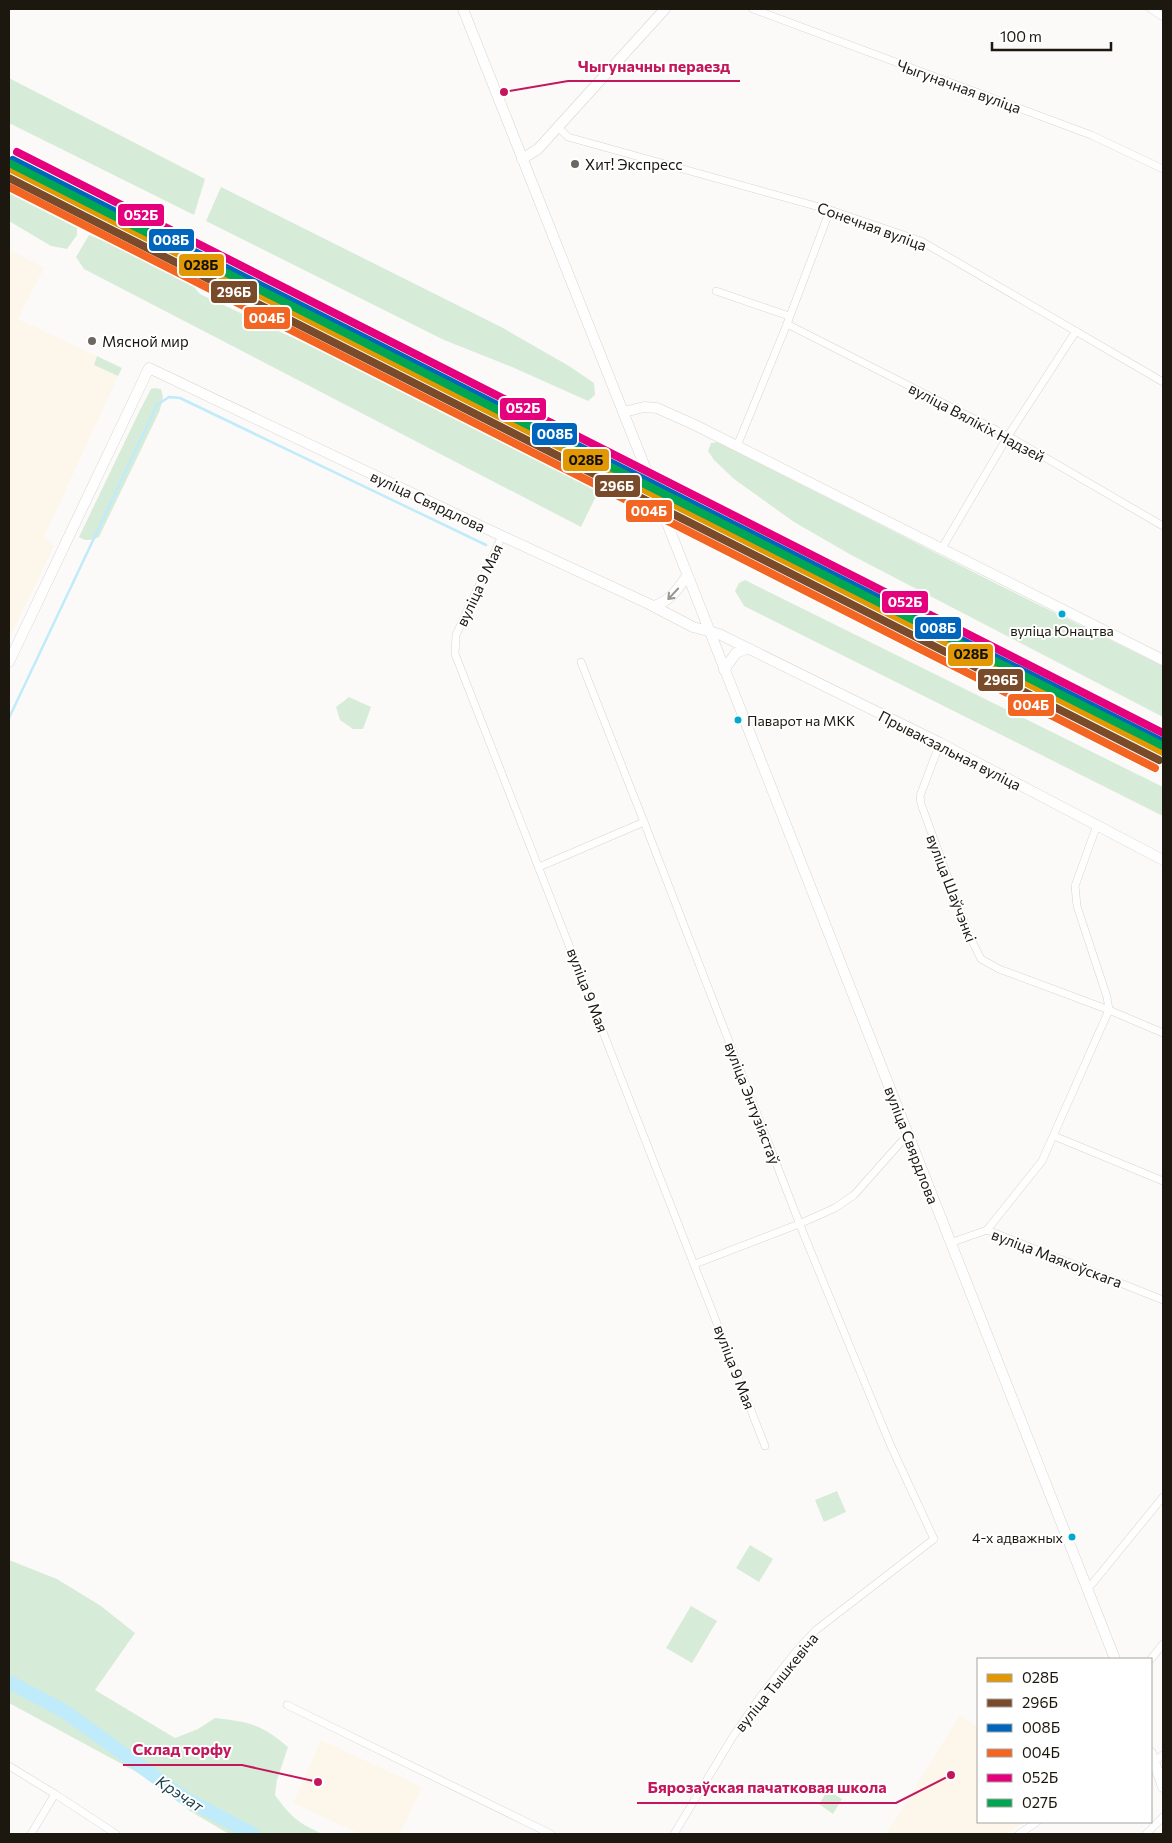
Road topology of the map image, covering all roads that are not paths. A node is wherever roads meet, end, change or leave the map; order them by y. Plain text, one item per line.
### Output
1 (463, 9) edge
2 (665, 9) edge
3 (753, 9) edge
4 (1152, 9) edge
5 (1163, 17) edge
6 (558, 127) junction
7 (522, 159) junction
8 (1163, 169) edge
9 (830, 210) junction
10 (716, 291) dead end
11 (789, 316) junction
12 (787, 324) junction
13 (1076, 331) junction
14 (1163, 382) edge
15 (624, 412) junction
16 (1008, 436) junction
17 (737, 446) junction
18 (1163, 526) edge
19 (502, 536) junction
20 (942, 548) junction
21 (687, 576) junction
22 (654, 606) junction
23 (708, 630) junction
24 (746, 648) junction
25 (1163, 660) edge
26 (9, 662) edge
27 (581, 662) dead end
28 (724, 670) junction
29 (940, 743) junction
30 (644, 822) junction
31 (1097, 825) junction
32 (1163, 860) edge
33 (539, 866) junction
34 (1109, 1010) junction
35 (1163, 1033) edge
36 (1054, 1136) junction
37 (910, 1138) junction
38 (1163, 1181) edge
39 (800, 1224) junction
40 (987, 1230) junction
41 (950, 1243) junction
42 (695, 1264) junction
43 (1163, 1300) edge
44 (765, 1446) dead end
45 (1163, 1498) edge
46 (934, 1539) joint
47 (1086, 1587) junction
48 (1163, 1644) edge
49 (1115, 1658) edge
50 (1152, 1658) edge
51 (287, 1705) dead end
52 (1163, 1755) edge
53 (1152, 1757) edge
54 (9, 1766) edge
55 (1163, 1787) edge
56 (55, 1794) junction
57 (1163, 1817) edge
58 (1036, 1823) edge
59 (31, 1834) edge
60 (116, 1834) edge
61 (551, 1834) edge
62 (674, 1834) edge
63 (1019, 1834) edge
64 (1146, 1834) edge

1 - 7 street, вуліца Свярдлова
2 - 6 street
3 - 8 street, Чыгуначная вуліца
4 - 5 street
6 - 7 street
6 - 9 street, Сонечная вуліца
7 - 15 street, вуліца Свярдлова
9 - 11 street
9 - 13 street, Сонечная вуліца
10 - 11 street
11 - 12 street
12 - 16 street, вуліца Вялікіх Надзей
12 - 17 street
13 - 14 street, Сонечная вуліца
13 - 16 street
15 - 17 street
15 - 21 street, вуліца Свярдлова
16 - 18 street, вуліца Вялікіх Надзей
16 - 20 street
17 - 20 street
19 - 22 street, вуліца Свярдлова
19 - 26 street, вуліца Свярдлова
19 - 33 street, вуліца 9 Мая
20 - 25 street
21 -> 22 street
21 - 23 street, вуліца Свярдлова
22 - 23 street, вуліца Свярдлова
23 - 24 street, Прывакзальная вуліца
23 - 28 street, вуліца Свярдлова
24 - 28 street
24 - 29 street, Прывакзальная вуліца
27 - 30 street, вуліца Энтузіястаў
28 - 37 street, вуліца Свярдлова
29 - 31 street, Прывакзальная вуліца
29 - 34 street, вуліца Шаўчэнкі
30 - 33 street
30 - 39 street, вуліца Энтузіястаў
31 - 32 street, Прывакзальная вуліца
31 - 34 street
33 - 42 street, вуліца 9 Мая
34 - 35 street, вуліца Шаўчэнкі
34 - 36 street
36 - 38 street
36 - 40 street
37 - 39 street
37 - 41 street, вуліца Свярдлова
39 - 42 street
39 - 46 street, вуліца Энтузіястаў
40 - 41 street, вуліца Маякоўскага
40 - 43 street, вуліца Маякоўскага
41 - 47 street, вуліца Свярдлова
42 - 44 street, вуліца 9 Мая
45 - 47 street
46 - 62 street, вуліца Тышкевіча
47 - 49 street, вуліца Свярдлова
48 - 50 street
51 - 61 street
52 - 53 street
53 - 55 street
54 - 56 street
56 - 59 street
56 - 60 street
57 - 64 street
58 - 63 street

